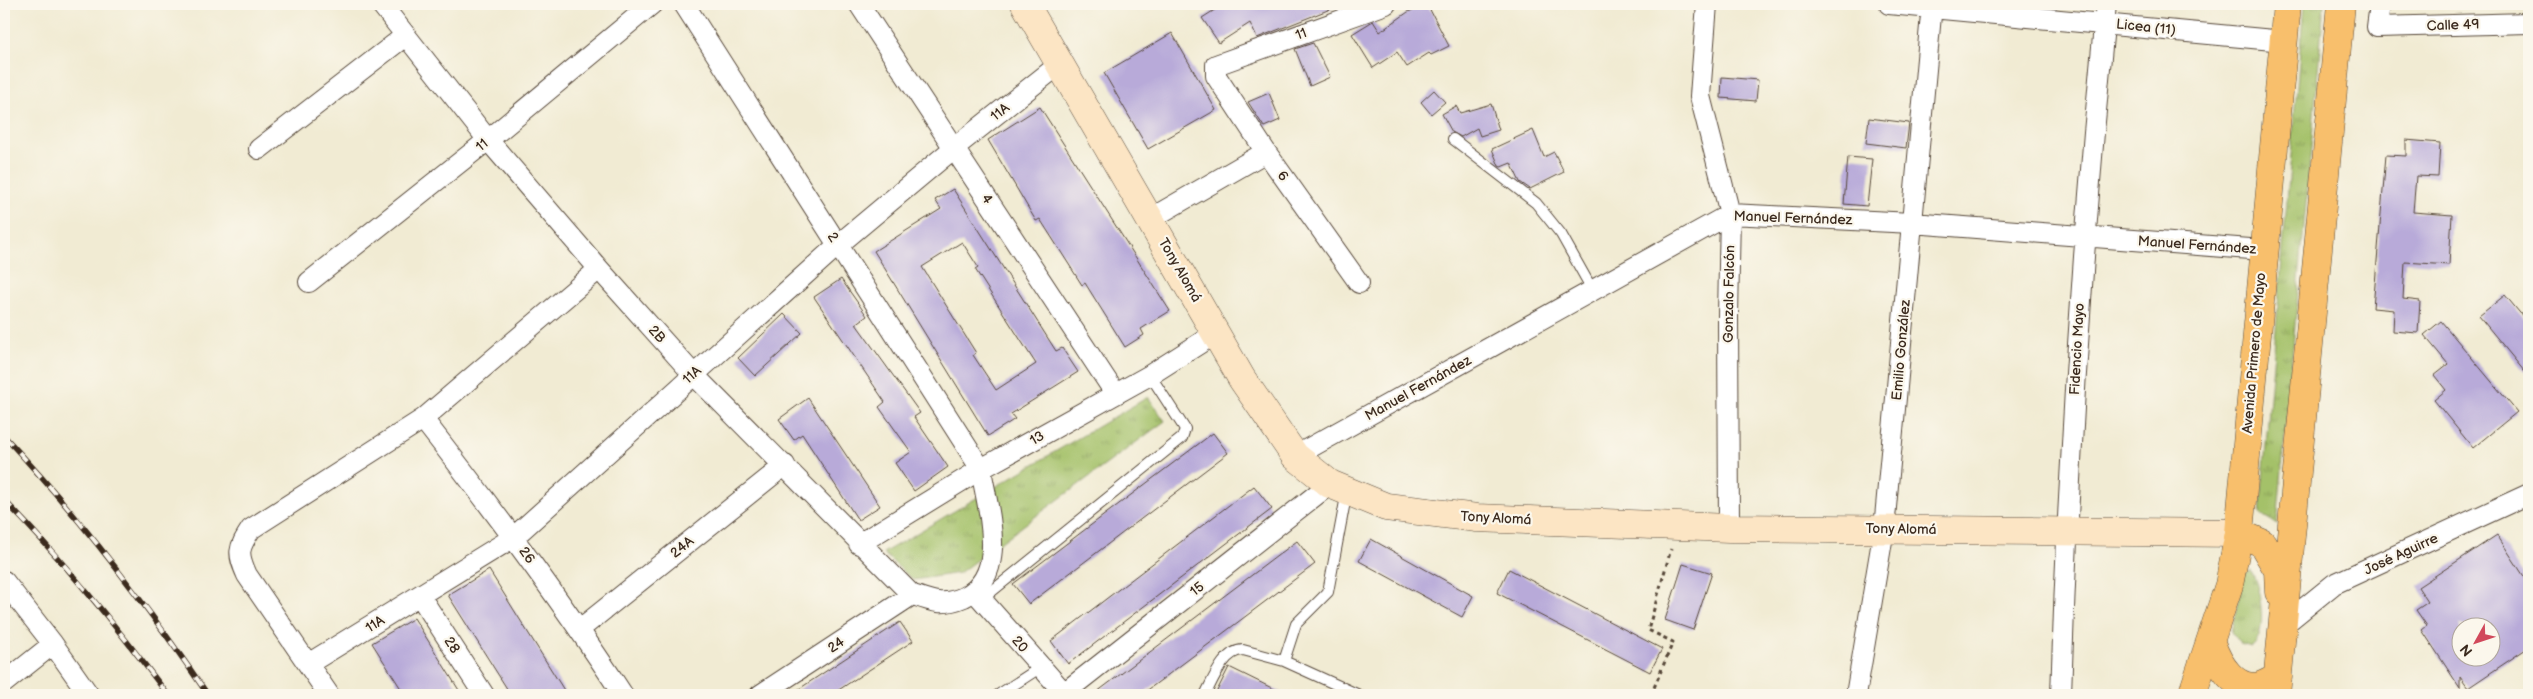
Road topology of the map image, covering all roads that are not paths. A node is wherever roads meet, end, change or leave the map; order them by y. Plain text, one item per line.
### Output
1 (381, 4) edge
2 (652, 4) edge
3 (684, 4) edge
4 (859, 4) edge
5 (1025, 4) edge
6 (1386, 4) edge
7 (1707, 4) edge
8 (1889, 4) edge
9 (2287, 4) edge
10 (2341, 4) edge
11 (2380, 4) edge
12 (1932, 5) edge
13 (2105, 13) edge
14 (2529, 23) edge
15 (405, 36) junction
16 (2284, 41) junction
17 (1060, 63) junction
18 (1216, 65) joint
19 (1453, 139) dead end
20 (488, 140) junction
21 (954, 148) junction
22 (259, 149) dead end
23 (1266, 152) junction
24 (1730, 214) junction
25 (1150, 219) junction
26 (1912, 223) junction
27 (2084, 236) junction
28 (838, 245) junction
29 (2264, 250) junction
30 (599, 269) junction
31 (309, 282) dead end
32 (1359, 283) dead end
33 (1593, 291) junction
34 (1216, 333) junction
35 (693, 374) junction
36 (1150, 375) junction
37 (1115, 393) junction
38 (424, 419) junction
39 (1294, 456) junction
40 (785, 464) junction
41 (981, 470) junction
42 (1339, 488) junction
43 (2529, 494) edge
44 (1729, 528) junction
45 (1884, 529) junction
46 (2066, 531) junction
47 (2239, 533) junction
48 (514, 537) junction
49 (860, 544) junction
50 (4, 581) edge
51 (912, 595) junction
52 (420, 596) junction
53 (978, 596) junction
54 (2281, 627) junction
55 (580, 629) junction
56 (2211, 643) junction
57 (54, 644) junction
58 (1284, 661) junction
59 (308, 664) junction
60 (1041, 668) junction
61 (4, 683) edge
62 (2277, 686) edge
63 (1065, 694) edge
64 (89, 695) edge
65 (329, 695) edge
66 (484, 695) edge
67 (623, 695) edge
68 (760, 695) edge
69 (998, 695) edge
70 (1205, 695) edge
71 (1359, 695) edge
72 (1856, 695) edge
73 (2062, 695) edge
74 (2192, 695) edge

1 - 15 street, 2B
2 - 20 street, 11
3 - 28 street, 2
4 - 21 street, 4
5 - 17 street, Tony Alomá
6 - 18 street, 11
7 - 24 street, Gonzalo Falcón
8 - 12 street, Licea (11)
9 - 16 main road, Avenida Primero de Mayo
10 - 54 main road
11 - 14 street, Calle 49
12 - 13 street, Licea (11)
12 - 26 street, Emilio González
13 - 16 street, Licea (11)
13 - 27 street, Fidencio Mayo
15 - 20 street, 2B
15 - 22 street
16 - 29 main road, Avenida Primero de Mayo
17 - 21 street, 11A
17 - 25 street, Tony Alomá
18 - 23 street, 6
19 - 33 lane
20 - 30 street, 2B
20 - 31 street, 11
21 - 28 street, 11A
21 - 37 street, 4
23 - 25 street
23 - 32 street, 6
24 - 26 street, Manuel Fernández
24 - 33 street, Manuel Fernández
24 - 44 street, Gonzalo Falcón
25 - 34 street, Tony Alomá
26 - 27 street, Manuel Fernández
26 - 45 street, Emilio González
27 - 29 street, Manuel Fernández
27 - 46 street, Fidencio Mayo
28 - 35 street, 11A
28 - 41 street, 2
29 - 47 main road, Avenida Primero de Mayo
30 - 35 street, 2B
30 - 38 street
33 - 39 street, Manuel Fernández
34 - 36 street, 13
34 - 39 street, Tony Alomá
35 - 40 street, 2B
35 - 48 street, 11A
36 - 37 street, 13
36 - 53 lane
37 - 41 street, 13
38 - 48 street, 26
38 - 59 street
39 - 42 street, Tony Alomá
40 - 49 street, 2B
40 - 55 street, 24A
41 - 49 street, 13
41 - 53 street
42 - 44 street, Tony Alomá
42 - 58 lane
42 - 63 street, 15
43 - 54 street, José Aguirre
44 - 45 street, Tony Alomá
45 - 46 street, Tony Alomá
45 - 72 street, Emilio González
46 - 47 street, Tony Alomá
46 - 73 street, Fidencio Mayo
47 - 54 main road
47 - 56 main road, Avenida Primero de Mayo
48 - 52 street, 11A
48 - 55 street, 26
49 - 51 street, 2B
50 - 57 street
51 - 53 street, 2B
51 - 68 street, 24
52 - 59 street, 11A
52 - 66 street, 28
53 - 60 street, 20
54 - 62 main road
55 - 67 street, 26
56 - 62 main road
56 - 74 main road, Avenida Primero de Mayo
57 - 61 street
57 - 64 street
58 - 70 lane
58 - 71 lane
59 - 65 street
60 - 63 street, 20
60 - 69 lane

